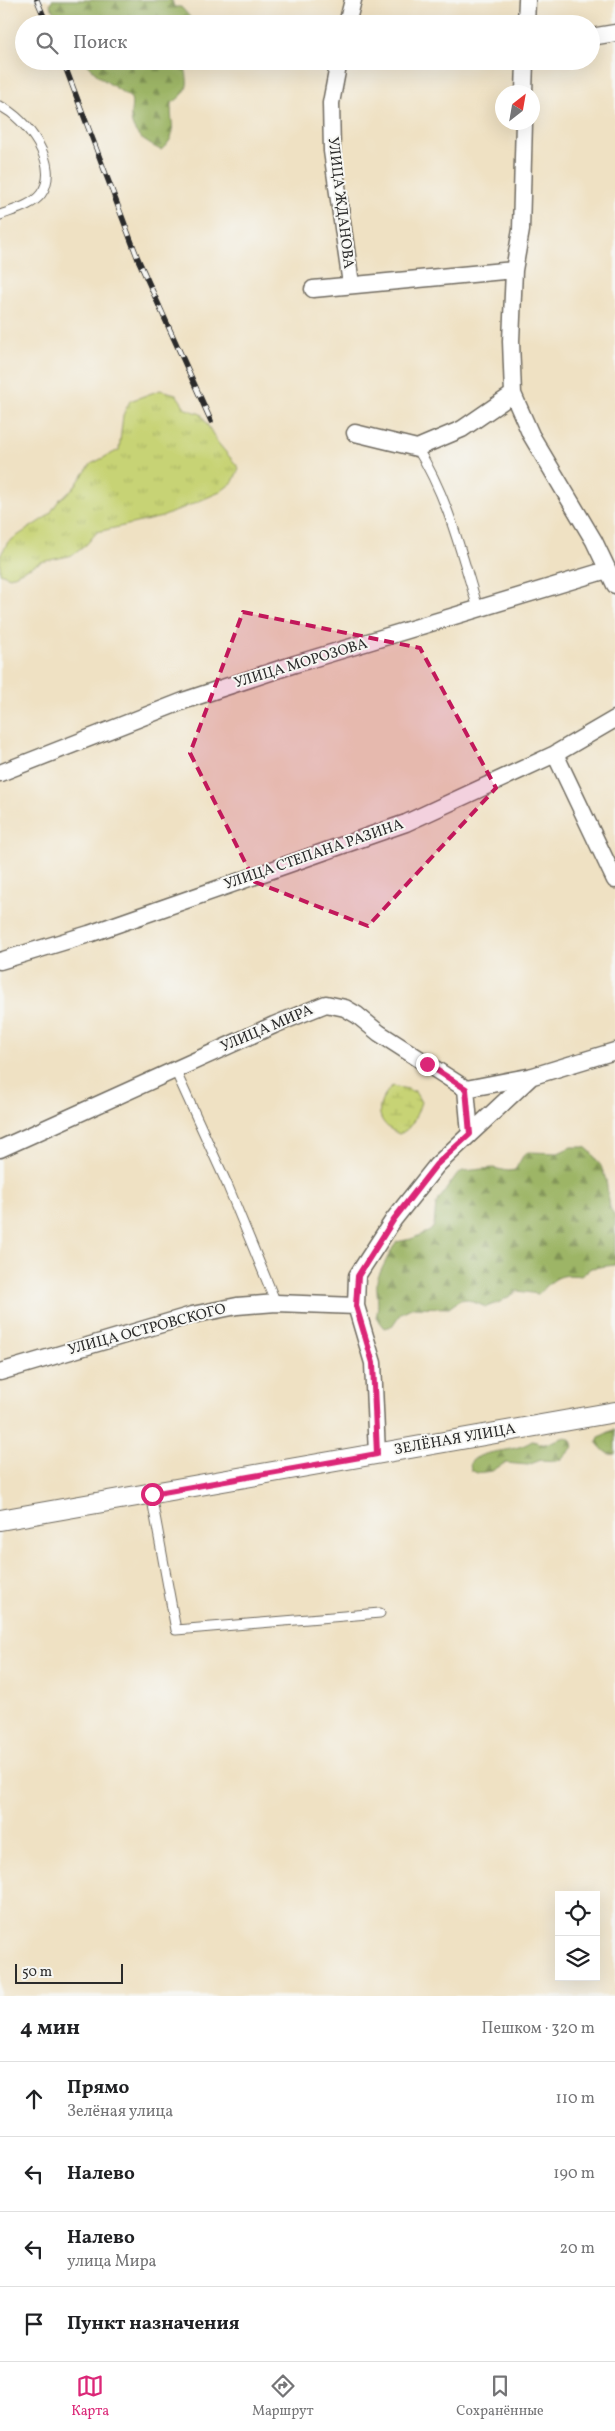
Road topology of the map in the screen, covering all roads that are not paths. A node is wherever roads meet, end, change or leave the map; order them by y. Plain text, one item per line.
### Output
1 (353, 0) edge
2 (527, 0) edge
3 (349, 15) edge
4 (526, 15) edge
5 (615, 33) edge
6 (600, 36) edge
7 (337, 70) edge
8 (525, 70) edge
9 (524, 85) edge
10 (0, 106) edge
11 (524, 130) edge
12 (0, 215) edge
13 (514, 270) junction
14 (351, 284) junction
15 (313, 289) dead end
16 (514, 394) junction
17 (355, 433) dead end
18 (417, 448) junction
19 (607, 570) junction
20 (615, 586) edge
21 (478, 608) junction
22 (615, 719) edge
23 (555, 754) junction
24 (0, 773) edge
25 (615, 880) edge
26 (0, 960) edge
27 (615, 1051) edge
28 (175, 1070) junction
29 (532, 1076) junction
30 (466, 1089) junction
31 (470, 1134) junction
32 (0, 1149) edge
33 (276, 1303) junction
34 (356, 1306) junction
35 (0, 1372) edge
36 (615, 1412) edge
37 (377, 1454) junction
38 (152, 1494) junction
39 (0, 1520) edge
40 (380, 1613) dead end

1 - 3 street
2 - 4 street
5 - 6 street
7 - 14 street, УЛИЦА ЖДАНОВА
8 - 9 street
10 - 12 lane
11 - 13 street
13 - 14 street, УЛИЦА ЖДАНОВА
13 - 16 street
14 - 15 street, УЛИЦА ЖДАНОВА
16 - 18 street
16 - 19 street
17 - 18 street
18 - 21 lane
19 - 20 street
19 - 21 street, УЛИЦА МОРОЗОВА
21 - 24 street, УЛИЦА МОРОЗОВА
22 - 23 street, УЛИЦА СТЕПАНА РАЗИНА
23 - 25 street
23 - 26 street, УЛИЦА СТЕПАНА РАЗИНА
27 - 29 street
28 - 30 street, УЛИЦА МИРА
28 - 32 street, УЛИЦА МИРА
28 - 33 lane
29 - 30 street
29 - 31 street
30 - 31 street
31 - 34 street
33 - 34 street, УЛИЦА ОСТРОВСКОГО
33 - 35 street, УЛИЦА ОСТРОВСКОГО
34 - 37 street
36 - 37 street, ЗЕЛЁНАЯ УЛИЦА
37 - 38 street, ЗЕЛЁНАЯ УЛИЦА
38 - 39 street, ЗЕЛЁНАЯ УЛИЦА
38 - 40 lane

